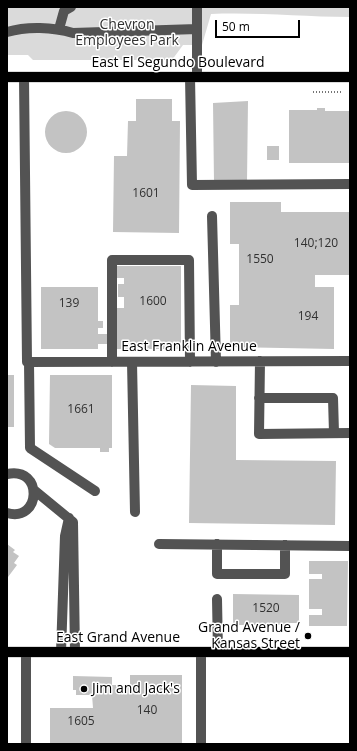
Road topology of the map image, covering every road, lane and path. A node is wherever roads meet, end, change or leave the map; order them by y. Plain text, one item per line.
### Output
1 (71, 7) edge
2 (198, 7) edge
3 (59, 29) junction
4 (198, 29) junction
5 (7, 32) edge
6 (7, 77) edge
7 (350, 77) edge
8 (24, 78) junction
9 (194, 78) junction
10 (313, 92) dead end
11 (342, 92) dead end
12 (350, 184) edge
13 (212, 216) dead end
14 (260, 361) junction
15 (350, 361) edge
16 (28, 362) junction
17 (112, 362) junction
18 (132, 362) junction
19 (190, 362) junction
20 (216, 362) junction
21 (260, 398) junction
22 (334, 433) junction
23 (350, 433) edge
24 (7, 473) edge
25 (34, 490) junction
26 (95, 491) dead end
27 (135, 512) dead end
28 (7, 513) edge
29 (71, 520) junction
30 (159, 544) dead end
31 (217, 544) junction
32 (285, 545) junction
33 (350, 546) edge
34 (217, 599) dead end
35 (7, 652) edge
36 (26, 652) junction
37 (61, 652) junction
38 (75, 652) junction
39 (201, 652) junction
40 (218, 652) junction
41 (350, 652) edge
42 (26, 744) edge
43 (201, 744) edge

1 - 3 street
2 - 4 street
3 - 4 street
3 - 5 street
4 - 9 street
6 - 8 main road, East El Segundo Boulevard
7 - 9 main road, East El Segundo Boulevard
8 - 9 main road, East El Segundo Boulevard
8 - 16 street
9 - 12 street
10 - 11 path
13 - 20 street
14 - 15 street, East Franklin Avenue
14 - 20 street, East Franklin Avenue
14 - 21 street
16 - 17 street, East Franklin Avenue
16 - 26 street
17 - 18 street, East Franklin Avenue
17 - 19 street
18 - 19 street, East Franklin Avenue
18 - 27 street
19 - 20 street, East Franklin Avenue
21 - 22 street
21 - 22 street
22 - 23 street
24 - 25 street
25 - 28 street
25 - 29 street
29 - 37 street
29 - 38 street
30 - 31 street
31 - 32 street
31 - 32 street
32 - 33 street
34 - 40 street
35 - 36 main road, East Grand Avenue
36 - 37 main road, East Grand Avenue
36 - 42 street
37 - 38 main road, East Grand Avenue
38 - 39 main road, East Grand Avenue
39 - 40 main road, East Grand Avenue
39 - 43 street
40 - 41 main road, East Grand Avenue

